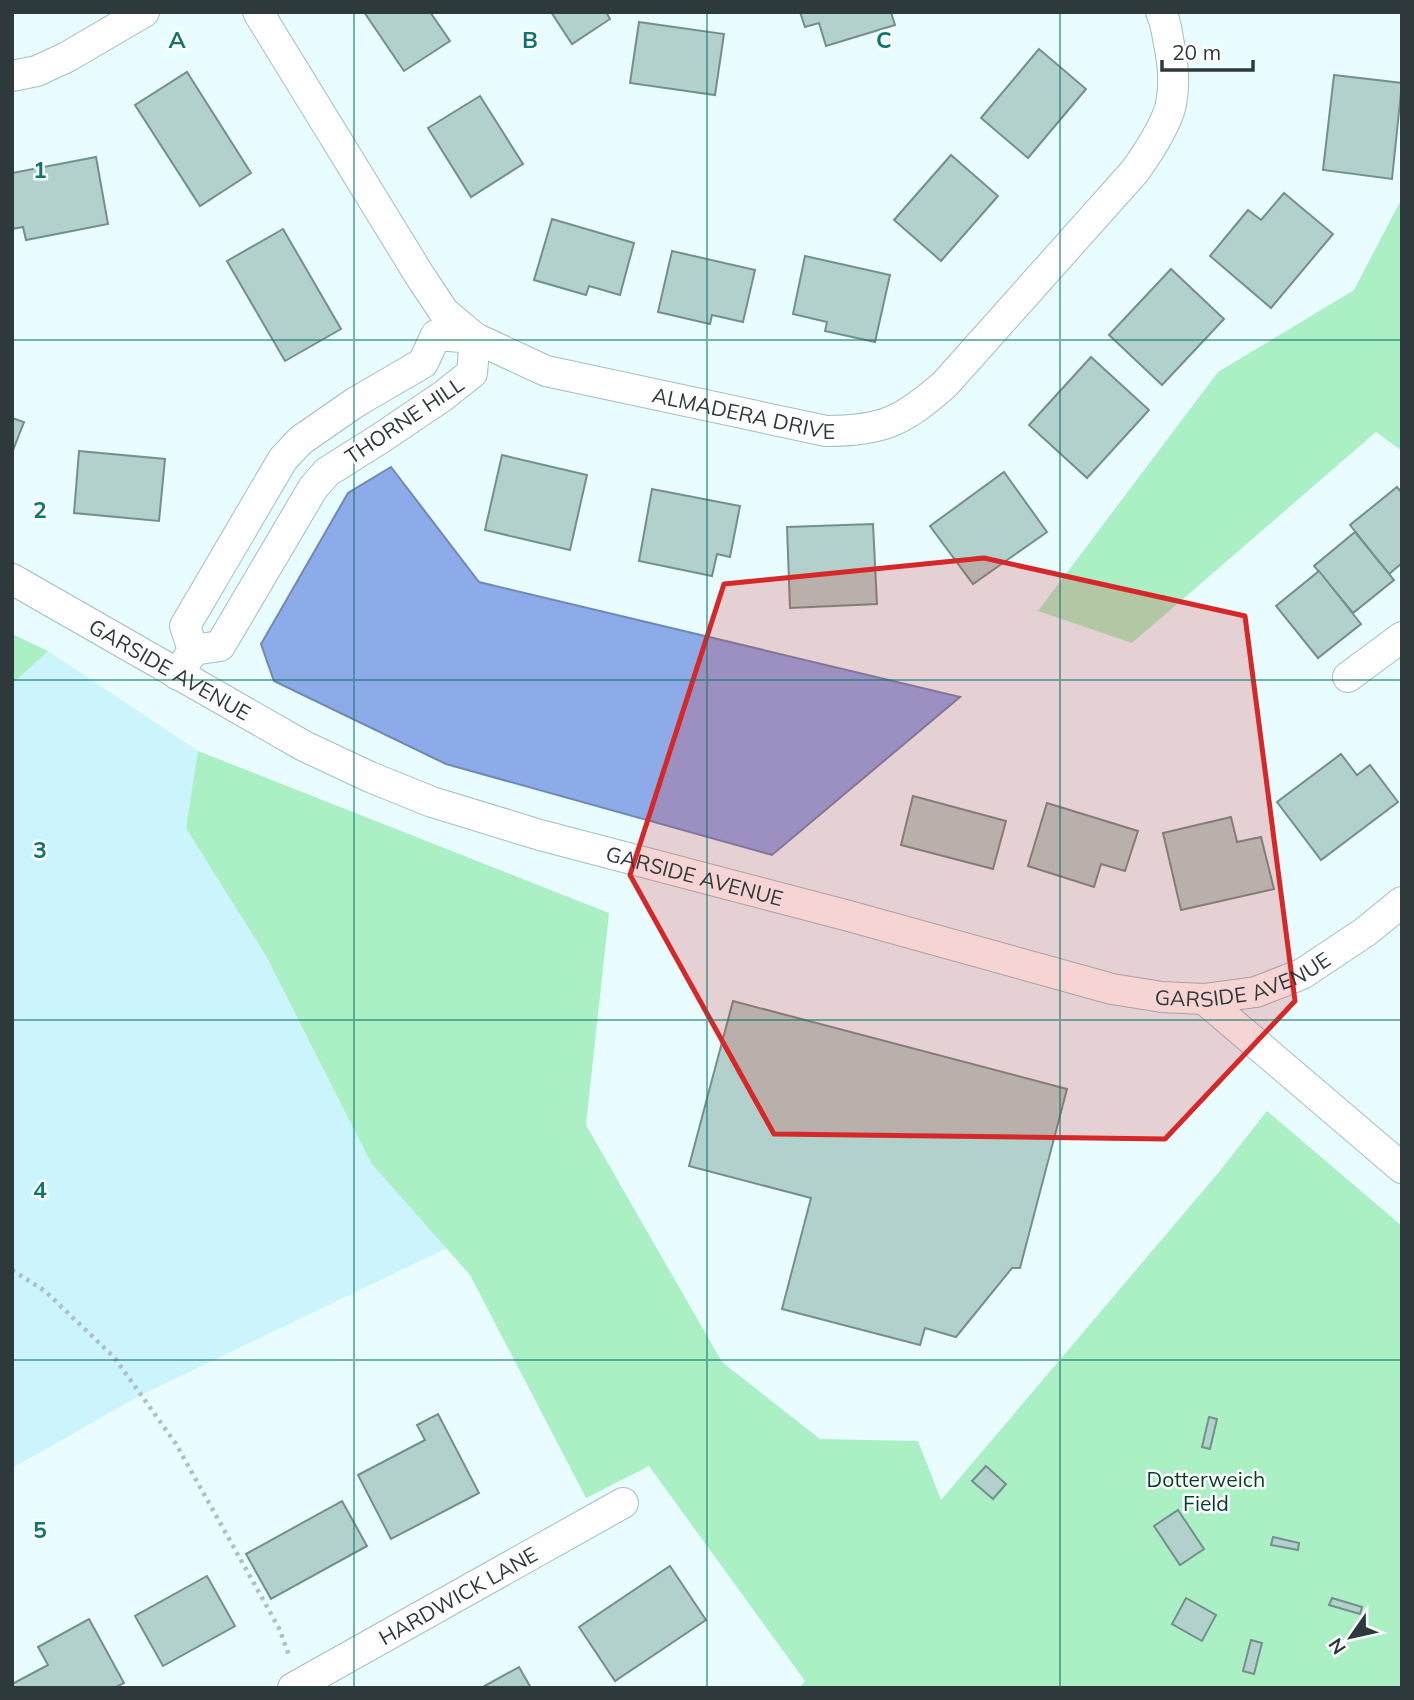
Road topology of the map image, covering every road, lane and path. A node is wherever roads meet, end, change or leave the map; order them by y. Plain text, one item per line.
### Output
1 (144, 12) edge
2 (258, 12) edge
3 (1161, 12) edge
4 (12, 76) edge
5 (475, 338) junction
6 (12, 579) edge
7 (1402, 637) edge
8 (186, 662) junction
9 (1348, 677) dead end
10 (1402, 902) edge
11 (1204, 999) junction
12 (1402, 1168) edge
13 (12, 1270) edge
14 (623, 1503) dead end
15 (298, 1687) edge

1 - 4 street
2 - 5 street, ALMADERA DRIVE
3 - 5 street, ALMADERA DRIVE
5 - 8 street, THORNE HILL
5 - 8 street, THORNE HILL
6 - 8 street, GARSIDE AVENUE
7 - 9 street
8 - 11 street, GARSIDE AVENUE
10 - 11 street, GARSIDE AVENUE
11 - 12 street
13 - 15 path
14 - 15 street, HARDWICK LANE

